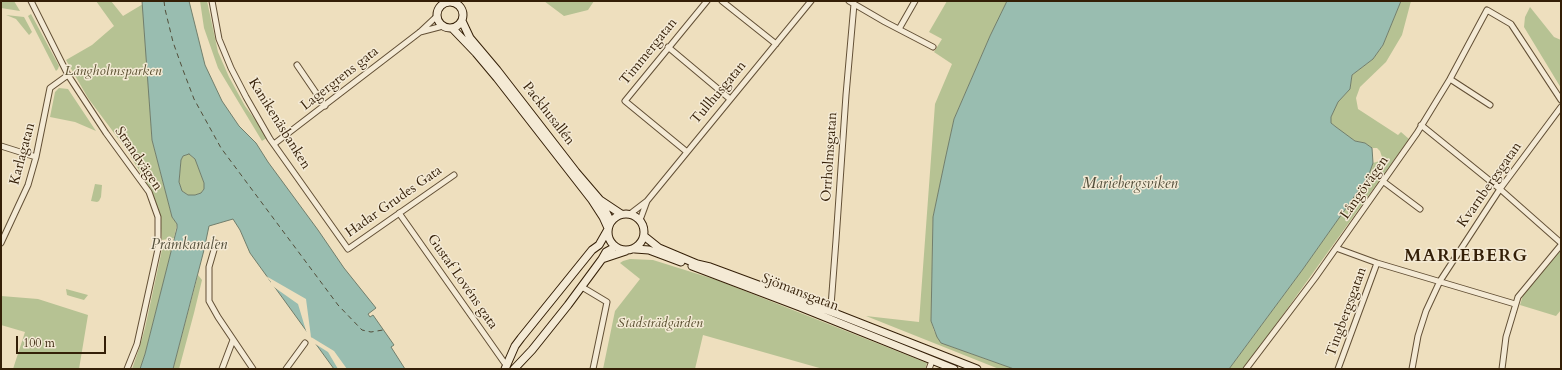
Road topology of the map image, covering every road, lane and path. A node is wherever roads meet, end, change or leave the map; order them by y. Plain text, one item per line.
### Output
1 (31, 1) edge
2 (212, 1) edge
3 (435, 1) edge
4 (707, 1) edge
5 (722, 1) edge
6 (811, 1) edge
7 (849, 1) edge
8 (915, 1) edge
9 (448, 2) edge
10 (854, 4) junction
11 (437, 13) junction
12 (462, 21) junction
13 (443, 26) junction
14 (452, 28) junction
15 (898, 29) junction
16 (420, 32) junction
17 (776, 44) junction
18 (668, 47) junction
19 (933, 47) dead end
20 (297, 65) dead end
21 (68, 75) junction
22 (1450, 80) junction
23 (730, 100) junction
24 (1561, 100) edge
25 (1490, 105) dead end
26 (325, 106) junction
27 (1561, 107) edge
28 (1422, 126) junction
29 (274, 144) junction
30 (1, 146) edge
31 (687, 152) junction
32 (36, 157) junction
33 (454, 174) dead end
34 (1384, 182) junction
35 (1500, 189) junction
36 (647, 201) junction
37 (1420, 209) dead end
38 (399, 213) junction
39 (621, 214) junction
40 (630, 214) junction
41 (640, 220) junction
42 (609, 227) junction
43 (644, 233) junction
44 (1, 243) edge
45 (216, 243) dead end
46 (1561, 244) edge
47 (615, 247) junction
48 (635, 248) junction
49 (1336, 248) junction
50 (348, 249) joint
51 (626, 251) junction
52 (602, 259) junction
53 (1377, 263) junction
54 (1440, 282) junction
55 (582, 287) junction
56 (1515, 304) junction
57 (829, 311) junction
58 (233, 340) junction
59 (305, 343) dead end
60 (932, 361) junction
61 (505, 367) edge
62 (127, 369) edge
63 (222, 369) edge
64 (253, 369) edge
65 (286, 369) edge
66 (514, 369) edge
67 (593, 369) edge
68 (929, 369) edge
69 (954, 369) edge
70 (977, 369) edge
71 (1246, 369) edge
72 (1338, 369) edge
73 (1412, 369) edge
74 (1502, 369) edge

1 - 21 street, Strandvägen
2 - 29 street, Kanikenäsbanken
3 - 11 street
4 - 18 street, Timmergatan
5 - 17 street
6 - 17 street, Tullhusgatan
7 - 10 street
8 - 15 street
9 - 11 street
9 - 12 street
10 - 15 street
10 - 57 street, Orrholmsgatan
11 - 13 street
11 - 16 street, Lagergrens gata
12 - 14 street
12 - 39 street, Packhusallén
13 - 14 street
13 - 16 street, Lagergrens gata
14 - 42 street, Packhusallén
15 - 19 street
16 - 26 street, Lagergrens gata
17 - 23 street, Tullhusgatan
18 - 23 street
18 - 31 street, Timmergatan
20 - 26 street
21 - 32 street, Karlagatan
21 - 62 street, Strandvägen
22 - 24 street, Långövägen
22 - 25 street
22 - 28 street, Långövägen
23 - 31 street, Tullhusgatan
26 - 29 street, Lagergrens gata
27 - 35 street, Kvarnbergsgatan
28 - 34 street, Långövägen
28 - 35 street
29 - 50 street, Kanikenäsbanken
30 - 32 street
31 - 36 street, Tullhusgatan
32 - 44 street, Karlagatan
33 - 38 street, Hadar Grudes Gata
34 - 37 street
34 - 49 street, Långövägen
35 - 46 street
35 - 54 street, Kvarnbergsgatan
36 - 40 street, Tullhusgatan
36 - 41 street, Tullhusgatan
38 - 50 street, Hadar Grudes Gata
38 - 61 street, Gustaf Lovéns gata
39 - 40 street
39 - 42 street
40 - 41 street
41 - 43 street
42 - 47 street
42 - 61 street
43 - 48 street
43 - 57 street, Sjömansgatan
45 - 58 street
46 - 56 street
47 - 51 street
47 - 52 street
48 - 51 street
48 - 60 street, Sjömansgatan
49 - 53 street
49 - 71 street, Långövägen
51 - 52 street
52 - 55 street
53 - 54 street
53 - 72 street, Tingbergsgatan
54 - 56 street
54 - 73 street, Kvarnbergsgatan
55 - 66 street
55 - 67 street
56 - 74 street
57 - 70 street, Sjömansgatan
58 - 63 street
58 - 64 street
59 - 65 street
60 - 68 street
60 - 69 street, Sjömansgatan

